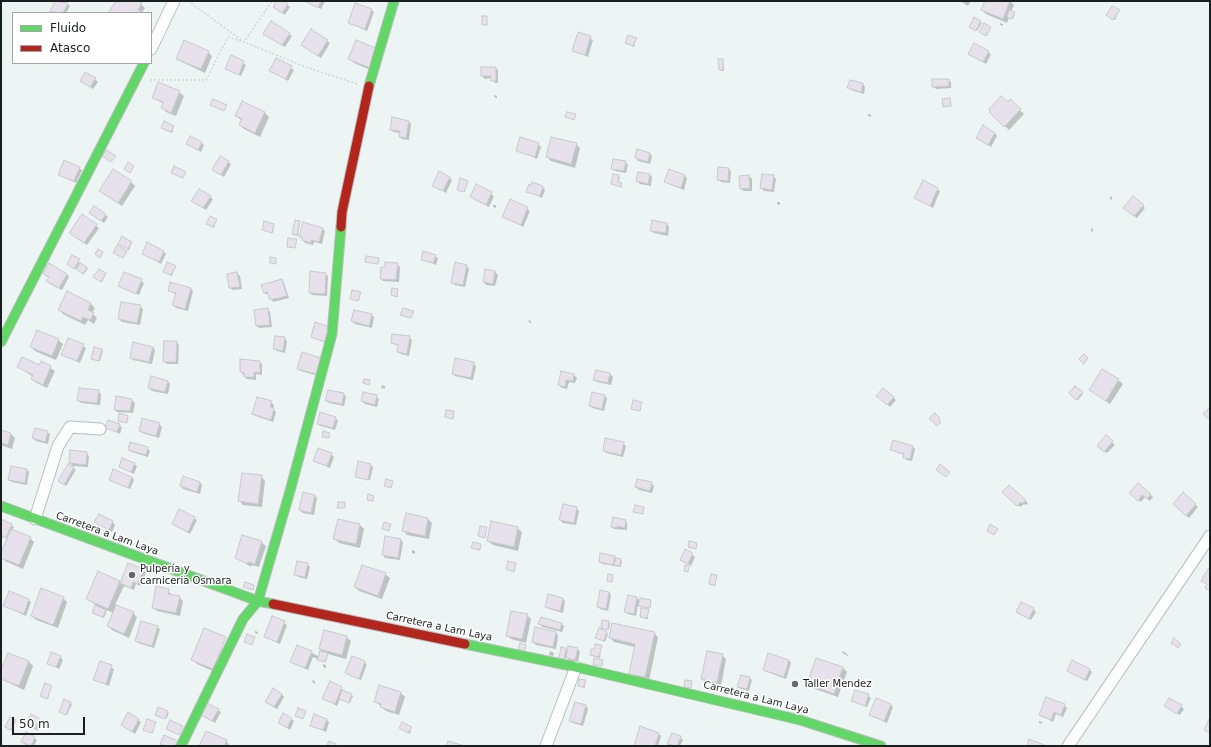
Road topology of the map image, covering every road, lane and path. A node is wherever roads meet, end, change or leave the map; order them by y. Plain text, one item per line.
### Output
1 (174, 1) edge
2 (188, 1) edge
3 (272, 1) edge
4 (394, 1) edge
5 (244, 42) junction
6 (152, 47) edge
7 (144, 64) edge
8 (136, 81) junction
9 (369, 88) junction
10 (1, 342) edge
11 (100, 429) dead end
12 (1, 506) edge
13 (35, 519) junction
14 (1210, 536) edge
15 (258, 601) junction
16 (576, 667) junction
17 (181, 746) edge
18 (546, 746) edge
19 (881, 746) edge
20 (1068, 746) edge

1 - 6 street
2 - 5 path
3 - 5 path
4 - 9 street
5 - 8 path
5 - 9 path
7 - 8 street
8 - 10 street
9 - 15 street
11 - 13 street
12 - 13 street, Carretera a Lam Laya
13 - 15 street, Carretera a Lam Laya
14 - 20 street
15 - 16 street, Carretera a Lam Laya
15 - 17 street
16 - 18 street
16 - 19 street, Carretera a Lam Laya

